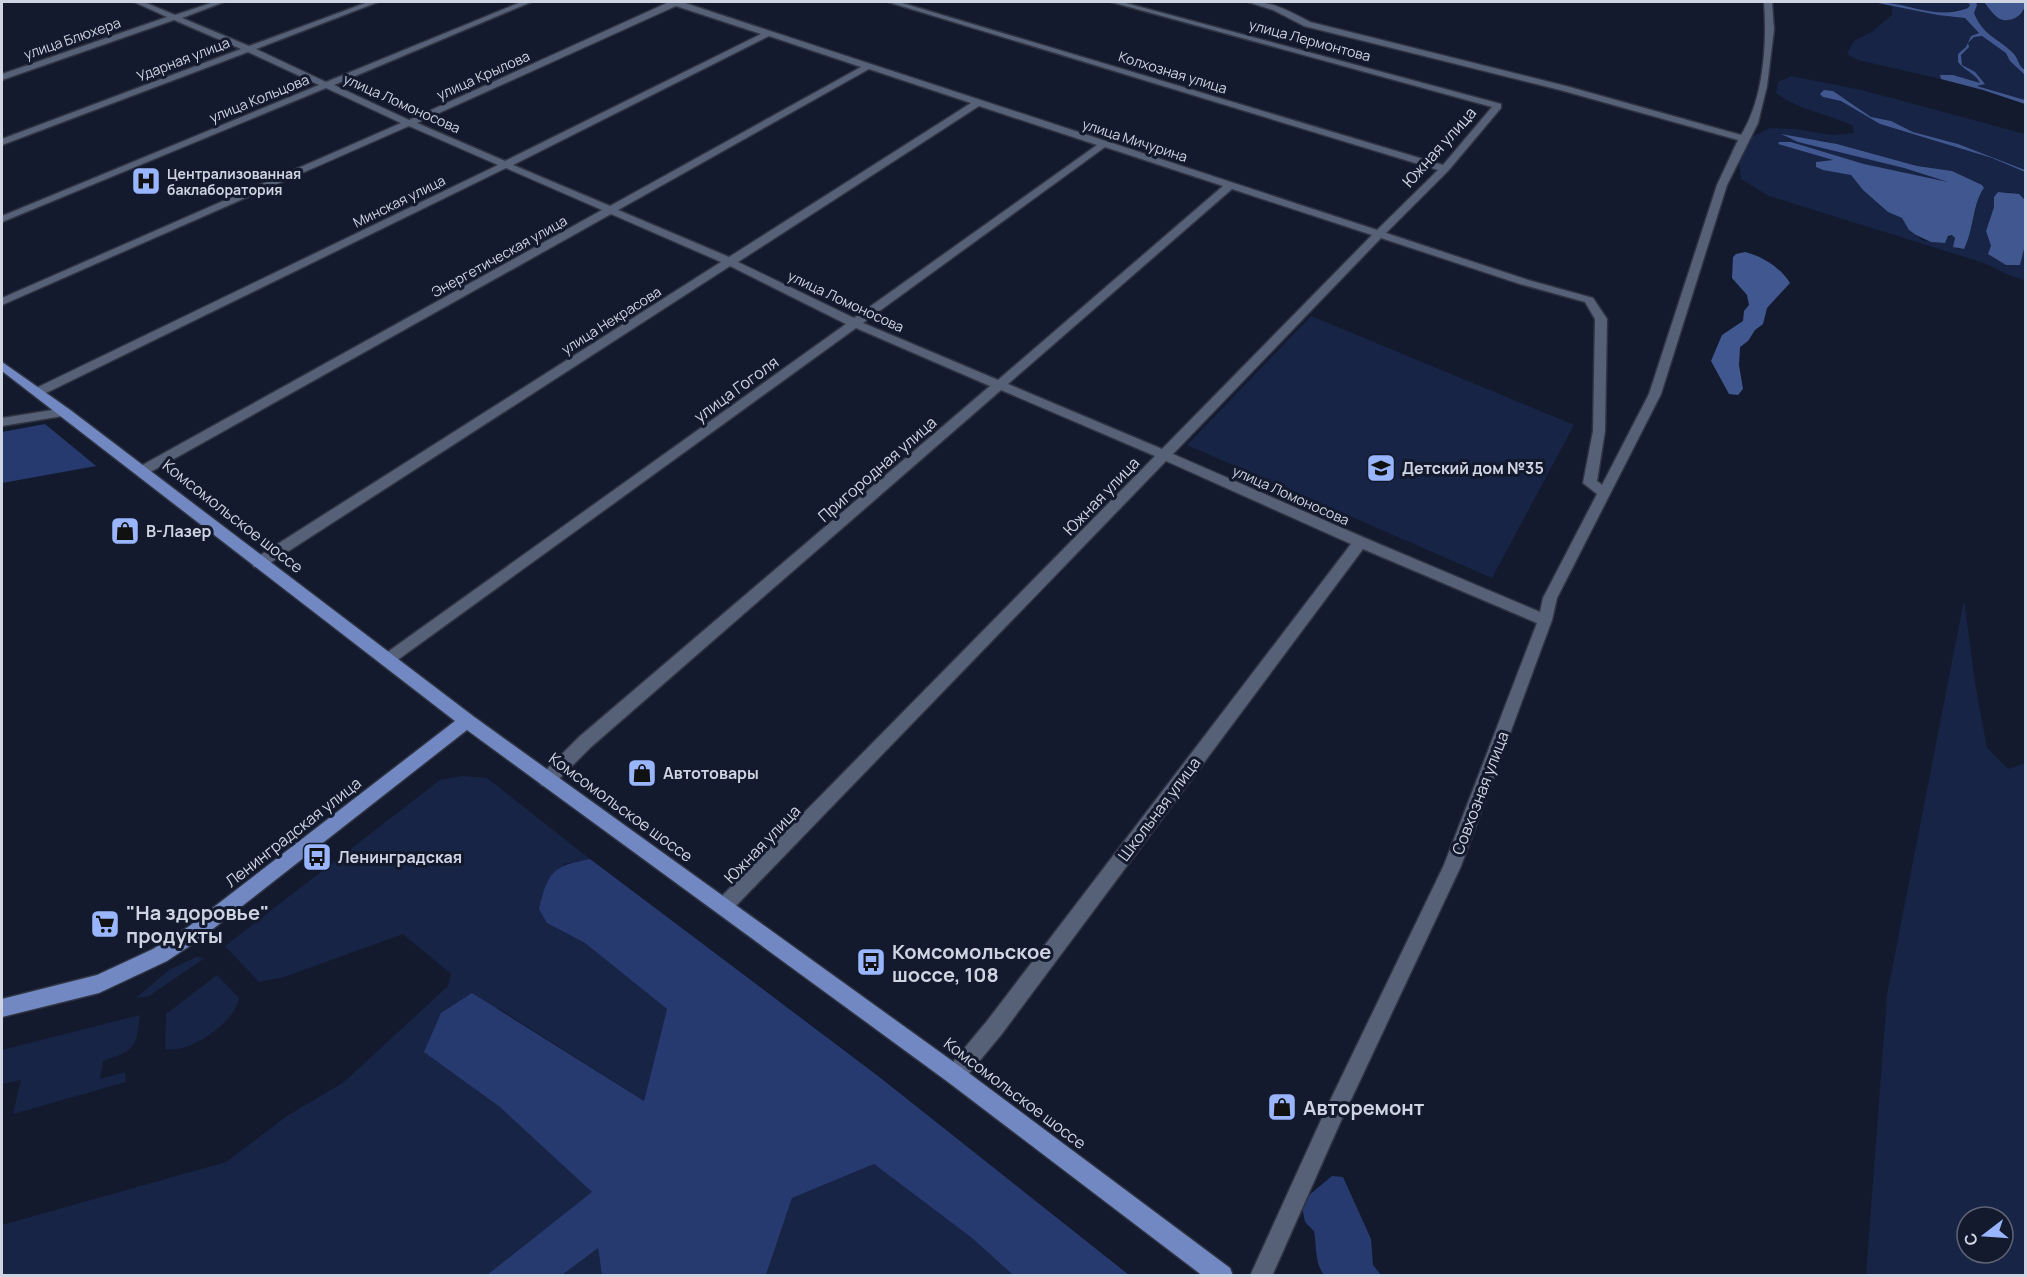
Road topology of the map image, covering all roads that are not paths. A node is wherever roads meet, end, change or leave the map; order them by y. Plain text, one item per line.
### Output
1 (6, 2) edge
2 (138, 2) edge
3 (220, 2) edge
4 (374, 2) edge
5 (527, 2) edge
6 (676, 2) edge
7 (892, 2) edge
8 (1115, 2) edge
9 (1252, 2) edge
10 (1768, 2) edge
11 (2, 3) edge
12 (175, 17) junction
13 (771, 32) junction
14 (248, 49) junction
15 (871, 65) junction
16 (2, 77) edge
17 (324, 86) junction
18 (979, 102) junction
19 (1498, 106) joint
20 (409, 123) junction
21 (1743, 139) junction
22 (2, 142) edge
23 (1104, 144) junction
24 (505, 165) junction
25 (1445, 169) junction
26 (1231, 185) junction
27 (611, 211) junction
28 (2, 219) edge
29 (1379, 234) junction
30 (730, 262) junction
31 (2, 302) edge
32 (855, 323) junction
33 (2, 366) edge
34 (999, 386) junction
35 (38, 392) junction
36 (65, 412) junction
37 (2, 423) edge
38 (1164, 455) junction
39 (142, 471) junction
40 (1604, 493) junction
41 (1360, 542) junction
42 (259, 563) junction
43 (1545, 620) junction
44 (387, 660) junction
45 (467, 722) junction
46 (547, 780) junction
47 (724, 906) junction
48 (2, 1008) edge
49 (955, 1075) junction
50 (1222, 1275) edge
51 (1262, 1275) edge

1 - 11 street
2 - 12 street, улица Ломоносова
3 - 12 street, улица Блюхера
4 - 14 street, Ударная улица
5 - 17 street, улица Кольцова
6 - 13 street, улица Мичурина
6 - 20 street, улица Крылова
7 - 25 street, Колхозная улица
8 - 19 street, улица Лермонтова
9 - 21 street
10 - 21 street, Совхозная улица
12 - 14 street, улица Ломоносова
12 - 16 street, улица Блюхера
13 - 15 street, улица Мичурина
13 - 24 street, Минская улица
14 - 17 street, улица Ломоносова
14 - 22 street, Ударная улица
15 - 18 street, улица Мичурина
15 - 27 street, Энергетическая улица
17 - 20 street, улица Ломоносова
17 - 28 street, улица Кольцова
18 - 23 street, улица Мичурина
18 - 30 street, улица Некрасова
19 - 25 street, Южная улица
20 - 24 street, улица Ломоносова
20 - 31 street, улица Крылова
21 - 40 street, Совхозная улица
23 - 26 street, улица Мичурина
23 - 32 street, улица Гоголя
24 - 27 street, улица Ломоносова
24 - 35 street, Минская улица
25 - 29 street, Южная улица
26 - 29 street, улица Мичурина
26 - 34 street, Пригородная улица
27 - 30 street, улица Ломоносова
27 - 39 street, Энергетическая улица
29 - 38 street, Южная улица
29 - 40 street, улица Мичурина
30 - 32 street, улица Ломоносова
30 - 42 street, улица Некрасова
32 - 34 street, улица Ломоносова
32 - 44 street, улица Гоголя
33 - 35 main road, Комсомольское шоссе
34 - 38 street, улица Ломоносова
34 - 46 street, Пригородная улица
35 - 36 main road, Комсомольское шоссе
36 - 37 street
36 - 39 main road, Комсомольское шоссе
38 - 41 street, улица Ломоносова
38 - 47 street, Южная улица
39 - 42 main road, Комсомольское шоссе
40 - 43 street, Совхозная улица
41 - 43 street, улица Ломоносова
41 - 49 street, Школьная улица
42 - 44 main road, Комсомольское шоссе
43 - 51 street, Совхозная улица
44 - 45 main road, Комсомольское шоссе
45 - 46 main road, Комсомольское шоссе
45 - 48 main road, Ленинградская улица
46 - 47 main road, Комсомольское шоссе
47 - 49 main road, Комсомольское шоссе
49 - 50 main road, Комсомольское шоссе

